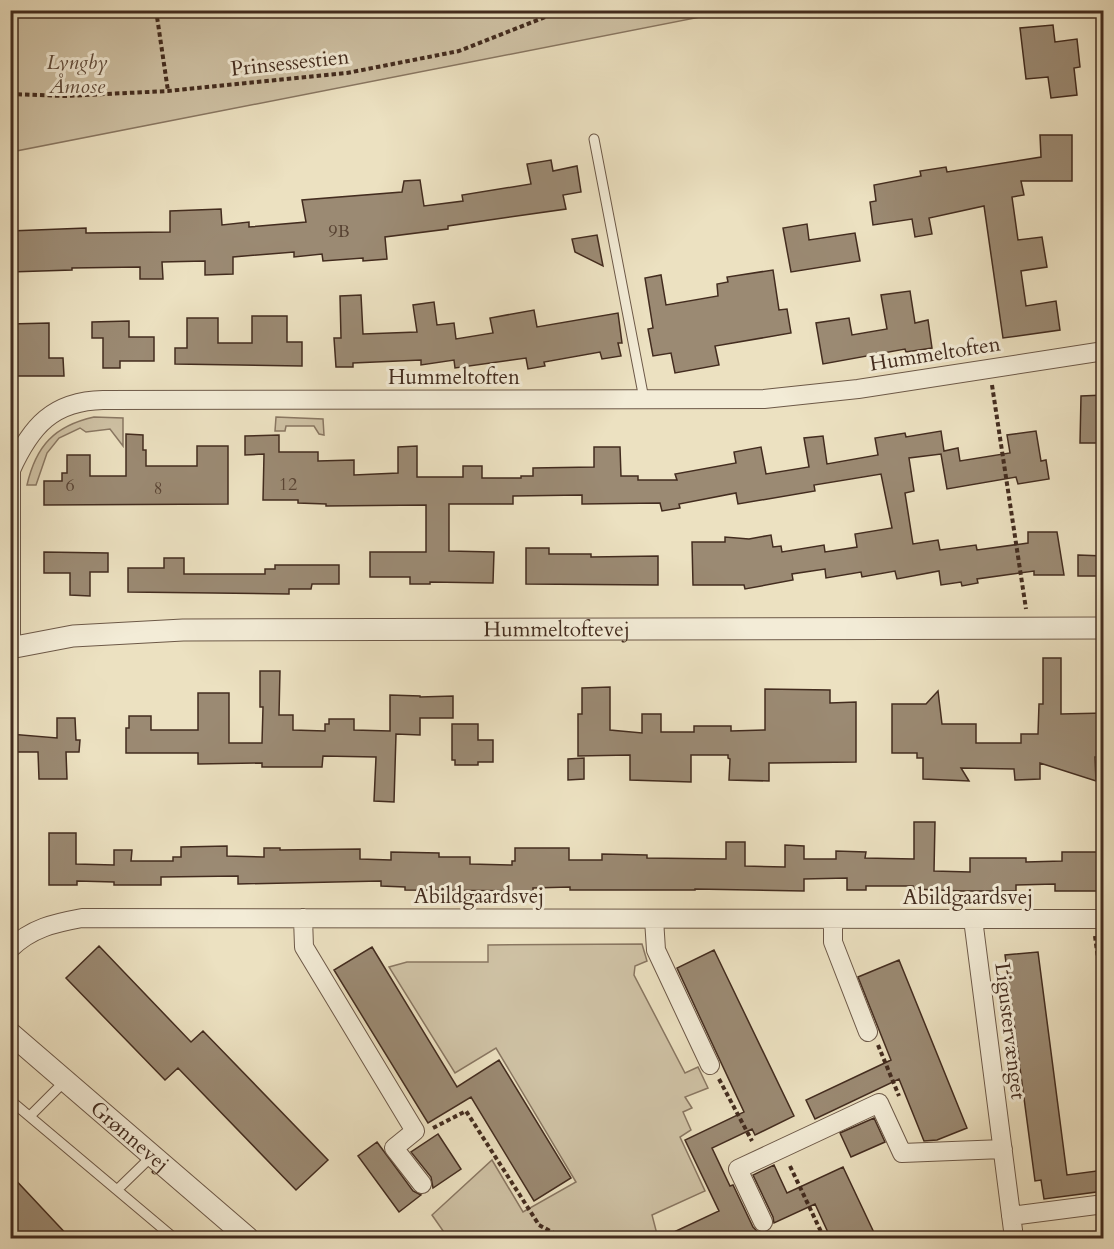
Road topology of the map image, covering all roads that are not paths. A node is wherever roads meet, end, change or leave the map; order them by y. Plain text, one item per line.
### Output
1 (594, 139) dead end
2 (1104, 351) edge
3 (644, 399) junction
4 (11, 470) edge
5 (1104, 628) edge
6 (11, 647) edge
7 (303, 918) junction
8 (654, 919) junction
9 (833, 919) junction
10 (973, 919) junction
11 (1098, 919) edge
12 (10, 949) edge
13 (868, 1032) road end
14 (10, 1034) edge
15 (710, 1065) road end
16 (66, 1080) junction
17 (10, 1100) edge
18 (30, 1116) junction
19 (1003, 1149) junction
20 (153, 1156) junction
21 (422, 1184) dead end
22 (117, 1190) junction
23 (1104, 1204) edge
24 (1011, 1216) junction
25 (763, 1222) dead end
26 (174, 1239) edge
27 (248, 1239) edge
28 (1014, 1239) edge

1 - 3 lane
2 - 3 street, Hummeltoften
3 - 4 street, Hummeltoften
4 - 6 street, Hummeltoften
5 - 6 street, Hummeltoftevej
7 - 8 street, Abildgaardsvej
7 - 12 street, Abildgaardsvej
7 - 21 street
8 - 9 street, Abildgaardsvej
8 - 15 street
9 - 10 street, Abildgaardsvej
9 - 13 street
10 - 11 street, Abildgaardsvej
10 - 19 street, Ligustervænget
14 - 16 street, Grønnevej
16 - 18 lane
16 - 20 street, Grønnevej
17 - 18 lane
18 - 22 lane
19 - 24 street, Ligustervænget
19 - 25 street
20 - 22 lane
20 - 27 street, Grønnevej
22 - 26 lane
23 - 24 street
24 - 28 street, Ligustervænget

